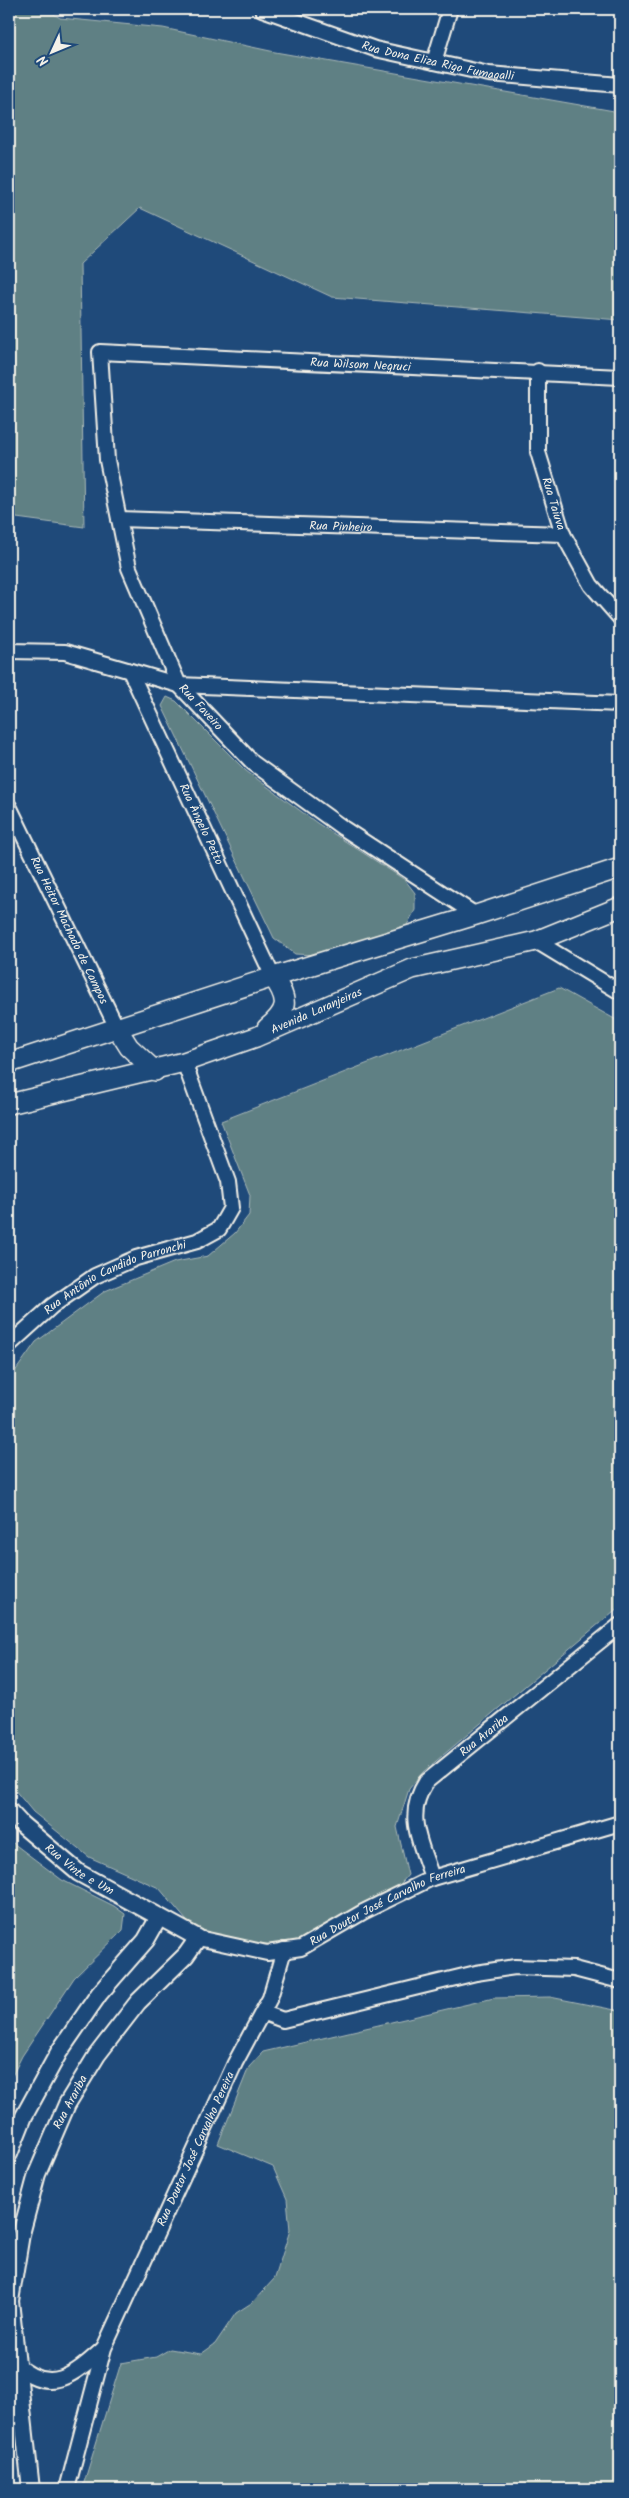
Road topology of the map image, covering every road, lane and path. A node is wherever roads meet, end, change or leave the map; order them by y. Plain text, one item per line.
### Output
1 (262, 9) edge
2 (450, 9) edge
3 (434, 62) junction
4 (620, 85) edge
5 (100, 352) joint
6 (538, 371) junction
7 (620, 377) edge
8 (119, 518) junction
9 (563, 534) junction
10 (620, 618) edge
11 (9, 650) edge
12 (130, 671) junction
13 (179, 685) junction
14 (620, 704) edge
15 (9, 806) edge
16 (620, 868) edge
17 (620, 907) edge
18 (476, 915) junction
19 (536, 941) junction
20 (273, 977) junction
21 (620, 992) edge
22 (117, 1028) junction
23 (256, 1037) junction
24 (184, 1062) junction
25 (9, 1063) edge
26 (155, 1071) junction
27 (9, 1104) edge
28 (9, 1346) edge
29 (620, 1625) edge
30 (9, 1811) edge
31 (620, 1823) edge
32 (432, 1878) junction
33 (159, 1917) junction
34 (198, 1938) junction
35 (284, 1950) junction
36 (620, 1981) edge
37 (264, 2013) junction
38 (9, 2154) edge
39 (9, 2301) edge
40 (104, 2348) junction
41 (15, 2363) junction
42 (31, 2489) edge
43 (67, 2489) edge

1 - 3 street, Rua Dona Eliza Rigo Fumagalli
2 - 3 street
3 - 4 street, Rua Dona Eliza Rigo Fumagalli
5 - 6 street, Rua Wilsom Negruci
5 - 8 street, Rua Faveiro
6 - 7 street, Rua Wilsom Negruci
6 - 9 street, Rua Taiuva
8 - 9 street, Rua Pinheiro
8 - 13 street, Rua Faveiro
9 - 10 street, Rua Taiuva
11 - 12 street
12 - 13 street
12 - 20 street, Rua Ângelo Petto
13 - 14 street
13 - 18 street, Rua Faveiro
15 - 22 street, Rua Heitor Machado de Campos
16 - 18 main road
17 - 19 main road, Avenida Laranjeiras
18 - 20 main road
19 - 21 street
19 - 23 main road, Avenida Laranjeiras
20 - 22 main road
20 - 23 main road
22 - 25 main road
22 - 26 main road
23 - 24 main road, Avenida Laranjeiras
24 - 26 main road, Avenida Laranjeiras
24 - 28 street, Rua Antônio Candido Parronchi
26 - 27 main road, Avenida Laranjeiras
29 - 32 street, Rua Arariba
30 - 33 street, Rua Vinte e Um
31 - 32 street, Rua Doutor José Carvalho Ferreira
32 - 35 street, Rua Doutor José Carvalho Ferreira
33 - 34 street, Rua Doutor José Carvalho Ferreira
33 - 38 street
34 - 35 street, Rua Doutor José Carvalho Ferreira
34 - 39 street, Rua Arariba
35 - 37 street, Rua Doutor José Carvalho Pereira
36 - 37 street
37 - 40 street, Rua Doutor José Carvalho Pereira
39 - 41 street, Rua Arariba
40 - 41 street, Rua Doutor José Carvalho Pereira
40 - 43 street, Rua Doutor José Carvalho Pereira
41 - 42 street, Rua Arariba

